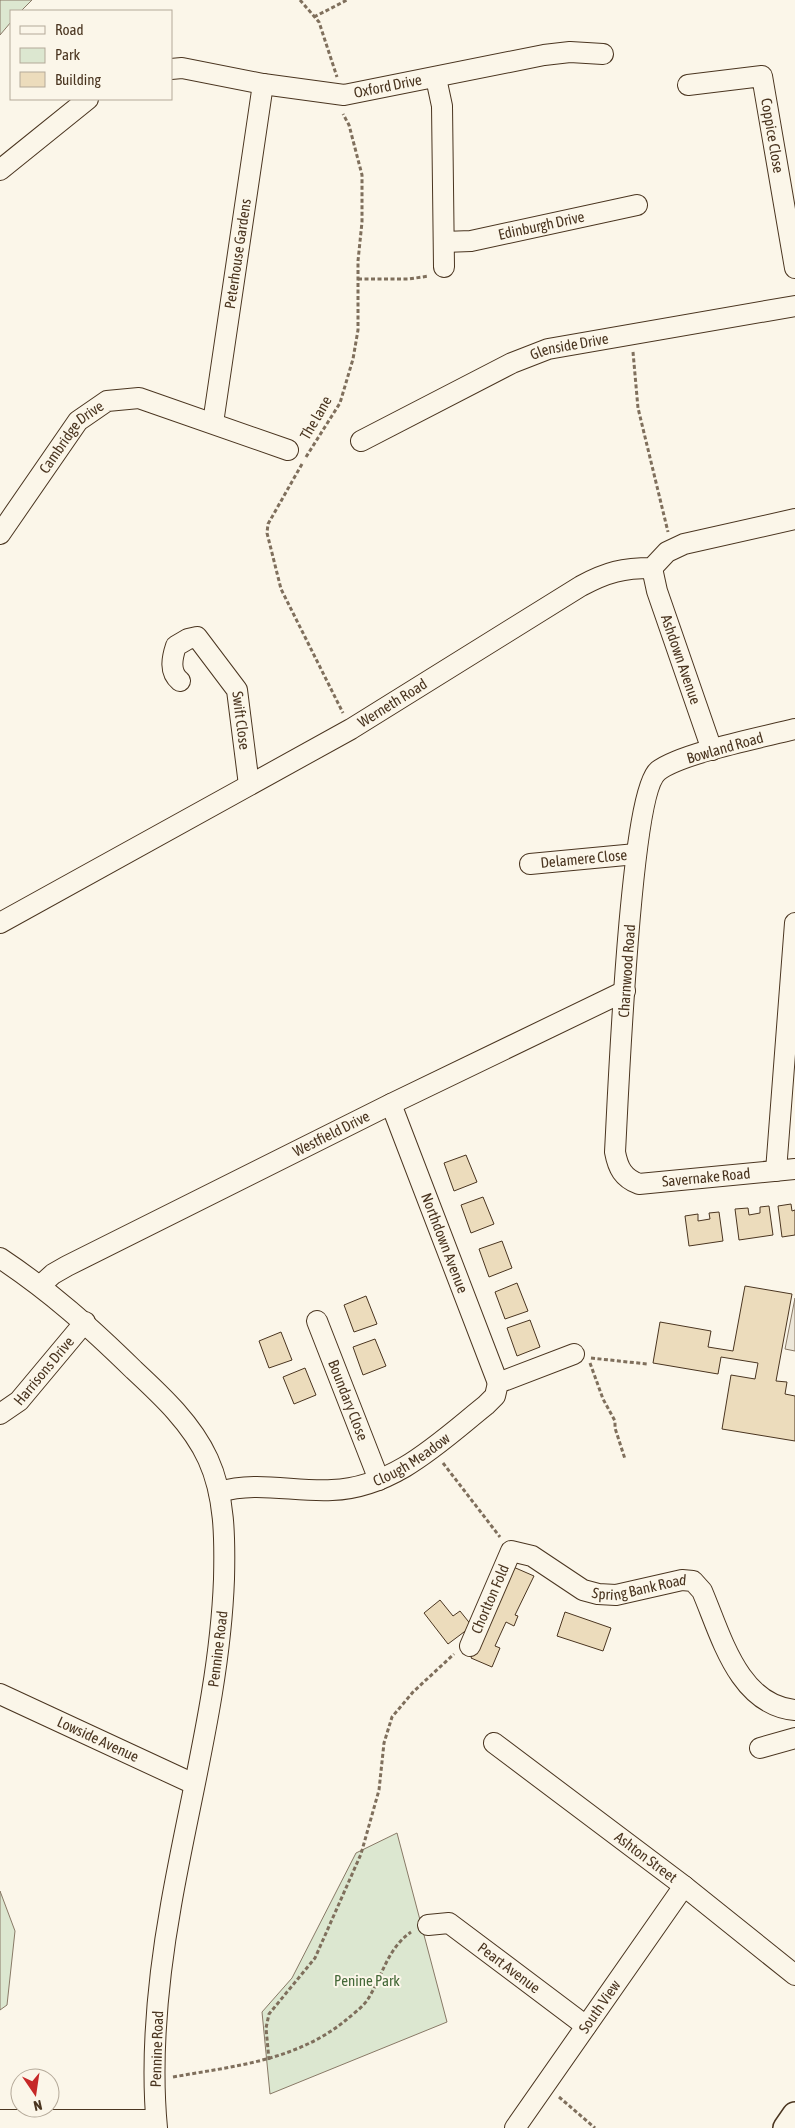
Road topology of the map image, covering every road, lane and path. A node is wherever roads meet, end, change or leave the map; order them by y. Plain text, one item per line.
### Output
1 (300, 0) edge
2 (347, 0) edge
3 (314, 17) junction
4 (603, 54) dead end
5 (172, 69) edge
6 (436, 78) junction
7 (262, 84) junction
8 (688, 85) dead end
9 (344, 95) junction
10 (87, 100) edge
11 (0, 170) edge
12 (636, 206) dead end
13 (444, 242) junction
14 (444, 267) joint
15 (795, 268) edge
16 (358, 279) junction
17 (795, 306) edge
18 (632, 334) junction
19 (213, 423) junction
20 (361, 441) dead end
21 (288, 450) dead end
22 (795, 519) edge
23 (0, 534) edge
24 (675, 548) junction
25 (652, 568) junction
26 (180, 681) dead end
27 (351, 729) junction
28 (795, 729) edge
29 (712, 750) junction
30 (657, 772) joint
31 (249, 785) junction
32 (636, 854) junction
33 (530, 864) dead end
34 (0, 923) edge
35 (795, 923) edge
36 (625, 991) junction
37 (391, 1104) junction
38 (785, 1170) edge
39 (621, 1172) joint
40 (0, 1258) edge
41 (41, 1285) junction
42 (317, 1321) dead end
43 (85, 1322) junction
44 (581, 1356) junction
45 (647, 1364) dead end
46 (498, 1383) junction
47 (0, 1414) edge
48 (431, 1448) junction
49 (625, 1459) dead end
50 (379, 1480) junction
51 (219, 1492) junction
52 (511, 1552) junction
53 (470, 1646) joint
54 (0, 1694) edge
55 (795, 1710) edge
56 (795, 1738) edge
57 (494, 1743) dead end
58 (760, 1748) dead end
59 (194, 1784) junction
60 (684, 1886) junction
61 (428, 1925) joint
62 (795, 1975) edge
63 (586, 2026) junction
64 (269, 2060) junction
65 (155, 2080) junction
66 (545, 2085) junction
67 (795, 2115) edge
68 (0, 2120) edge
69 (156, 2124) edge
70 (515, 2128) edge
71 (595, 2128) edge
72 (786, 2128) edge

1 - 3 path, The lane
2 - 3 path
3 - 9 path, The lane
4 - 6 street, Oxford Drive
5 - 7 street, Oxford Drive
6 - 9 street, Oxford Drive
6 - 13 street
7 - 9 street, Oxford Drive
7 - 19 street, Peterhouse Gardens
8 - 15 street, Coppice Close
9 - 16 path, The lane
10 - 11 street
12 - 13 street, Edinburgh Drive
13 - 14 street
14 - 16 path
16 - 27 path, The lane
17 - 18 street, Glenside Drive
18 - 20 street, Glenside Drive
18 - 24 path
19 - 21 street, Cambridge Drive
19 - 23 street, Cambridge Drive
22 - 24 street
24 - 25 street
25 - 27 street, Werneth Road
25 - 29 street, Ashdown Avenue
26 - 31 street, Swift Close
27 - 31 street, Werneth Road
28 - 29 street, Bowland Road
29 - 30 street, Bowland Road
30 - 32 street, Charnwood Road
31 - 34 street, Werneth Road
32 - 33 street, Delamere Close
32 - 36 street, Charnwood Road
35 - 38 street
36 - 37 street, Westfield Drive
36 - 39 street, Charnwood Road
37 - 41 street, Westfield Drive
37 - 46 street, Northdown Avenue
38 - 39 street, Savernake Road
40 - 41 street, Pennine Road
41 - 43 street, Pennine Road
42 - 50 street, Boundary Close
43 - 47 street, Harrisons Drive
43 - 51 street, Pennine Road
44 - 45 path
44 - 46 street
44 - 49 path
46 - 48 street, Clough Meadow
48 - 50 street, Clough Meadow
48 - 52 path
50 - 51 street, Clough Meadow
51 - 59 street, Pennine Road
52 - 53 street, Chorlton Fold
52 - 55 street, Spring Bank Road
53 - 64 path
54 - 59 street, Lowside Avenue
56 - 58 street
57 - 60 street, Ashton Street
59 - 65 street, Pennine Road
60 - 62 street, Ashton Street
60 - 63 street, South View
61 - 63 street, Peart Avenue
61 - 64 path
63 - 66 street, South View
64 - 65 path
65 - 69 street, Pennine Road
66 - 70 street, South View
66 - 71 path
67 - 72 main road
68 - 69 street

